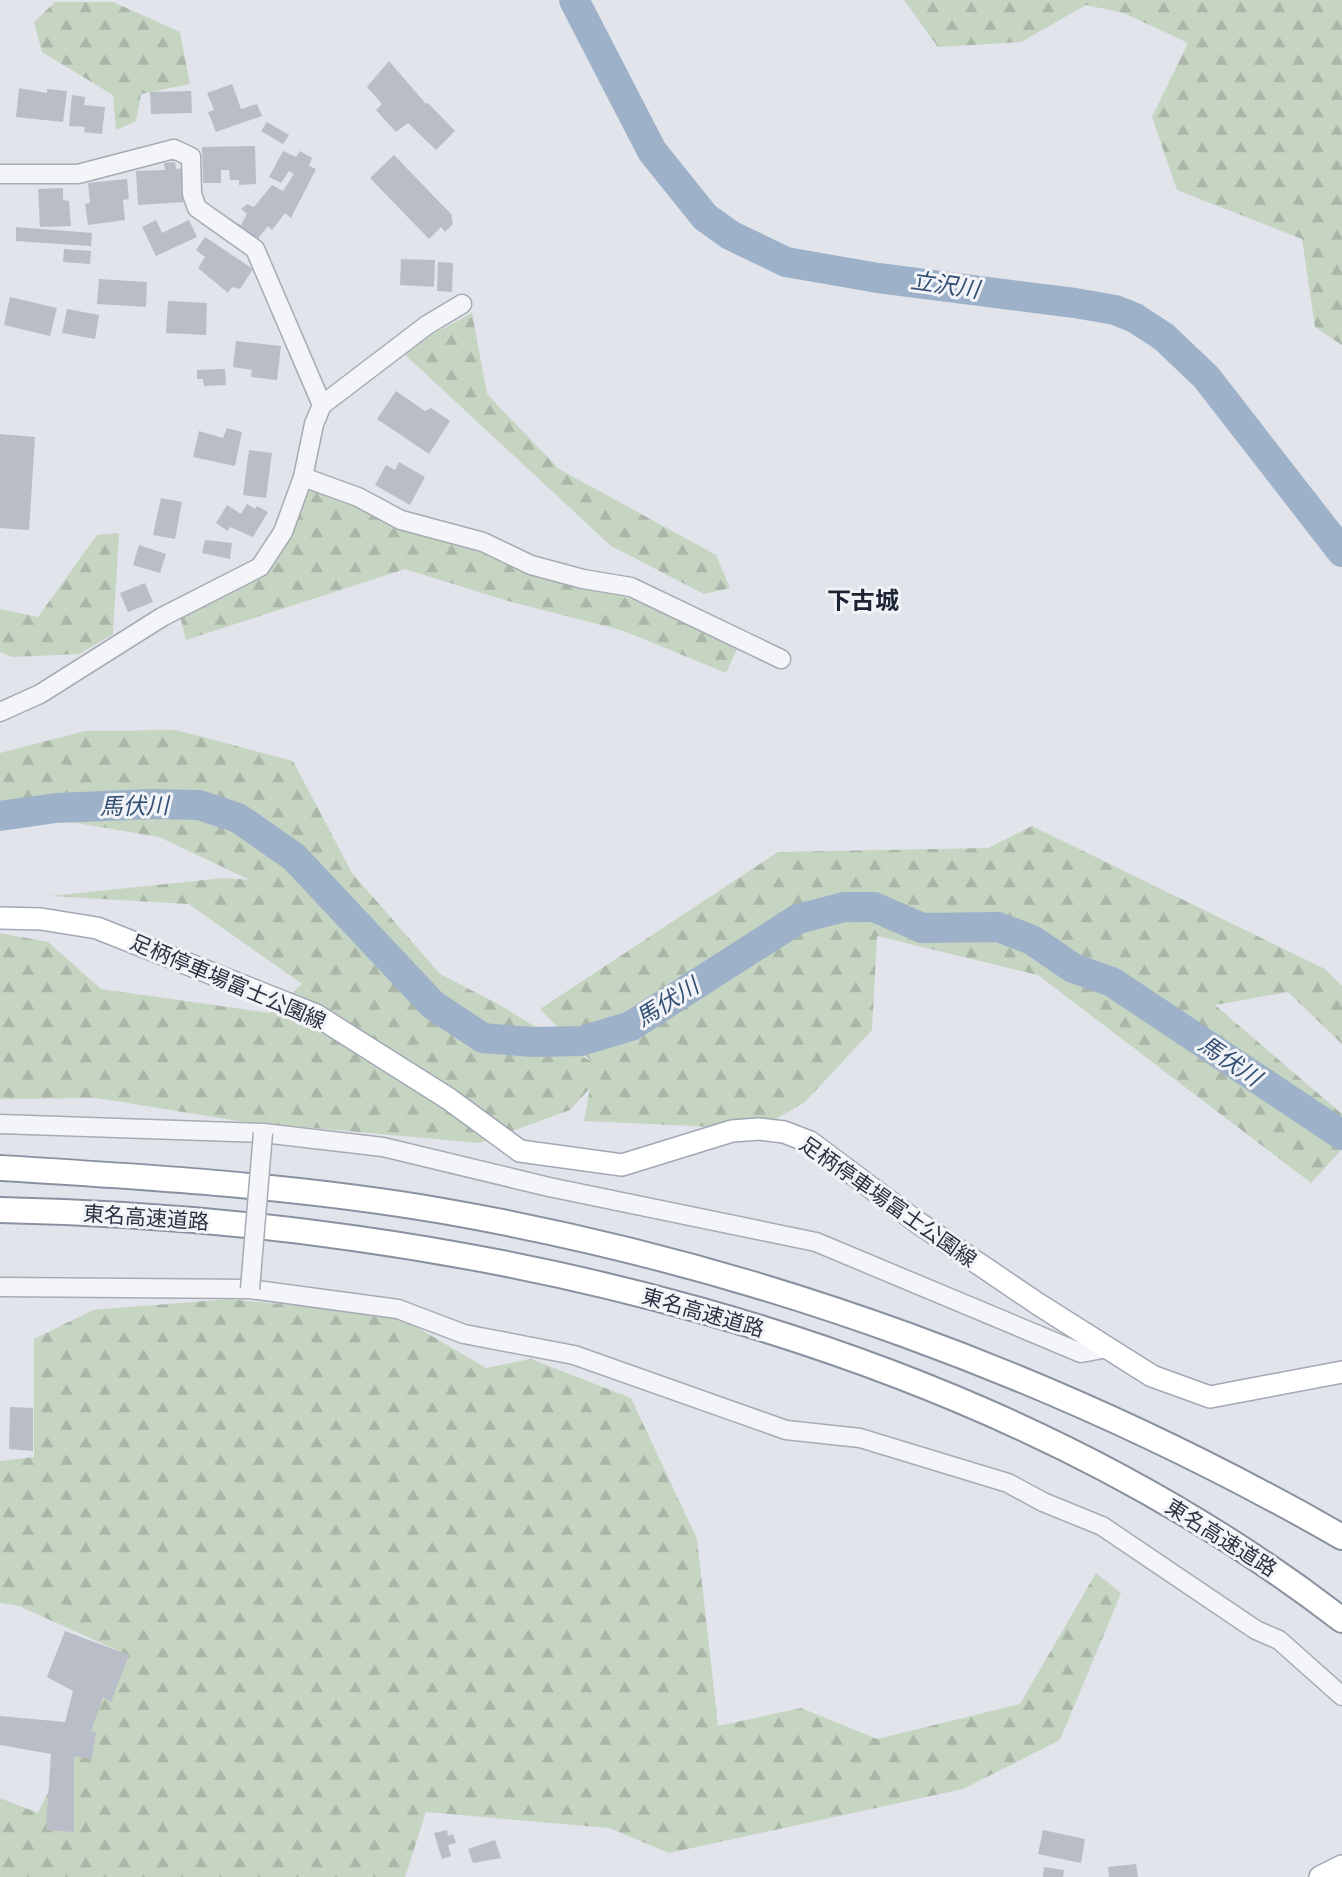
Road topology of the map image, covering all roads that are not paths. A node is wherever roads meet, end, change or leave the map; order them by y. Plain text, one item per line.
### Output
1 (0, 174) edge
2 (462, 304) dead end
3 (322, 405) junction
4 (303, 477) junction
5 (781, 659) dead end
6 (0, 712) edge
7 (0, 918) edge
8 (0, 1124) edge
9 (262, 1133) junction
10 (0, 1168) edge
11 (0, 1210) edge
12 (0, 1287) edge
13 (250, 1289) junction
14 (1108, 1348) junction
15 (1342, 1372) edge
16 (1342, 1537) edge
17 (1342, 1620) edge
18 (1342, 1696) edge
19 (1342, 1866) edge
20 (1320, 1877) edge

1 - 3 street
2 - 3 street
3 - 4 street
4 - 5 street
4 - 6 street
7 - 14 main road, 足柄停車場富士公園線
8 - 9 street
9 - 13 street, bridge
9 - 14 street
10 - 16 highway, 東名高速道路
11 - 17 highway, 東名高速道路
12 - 13 street
13 - 18 street
14 - 15 main road, 足柄停車場富士公園線
19 - 20 main road

